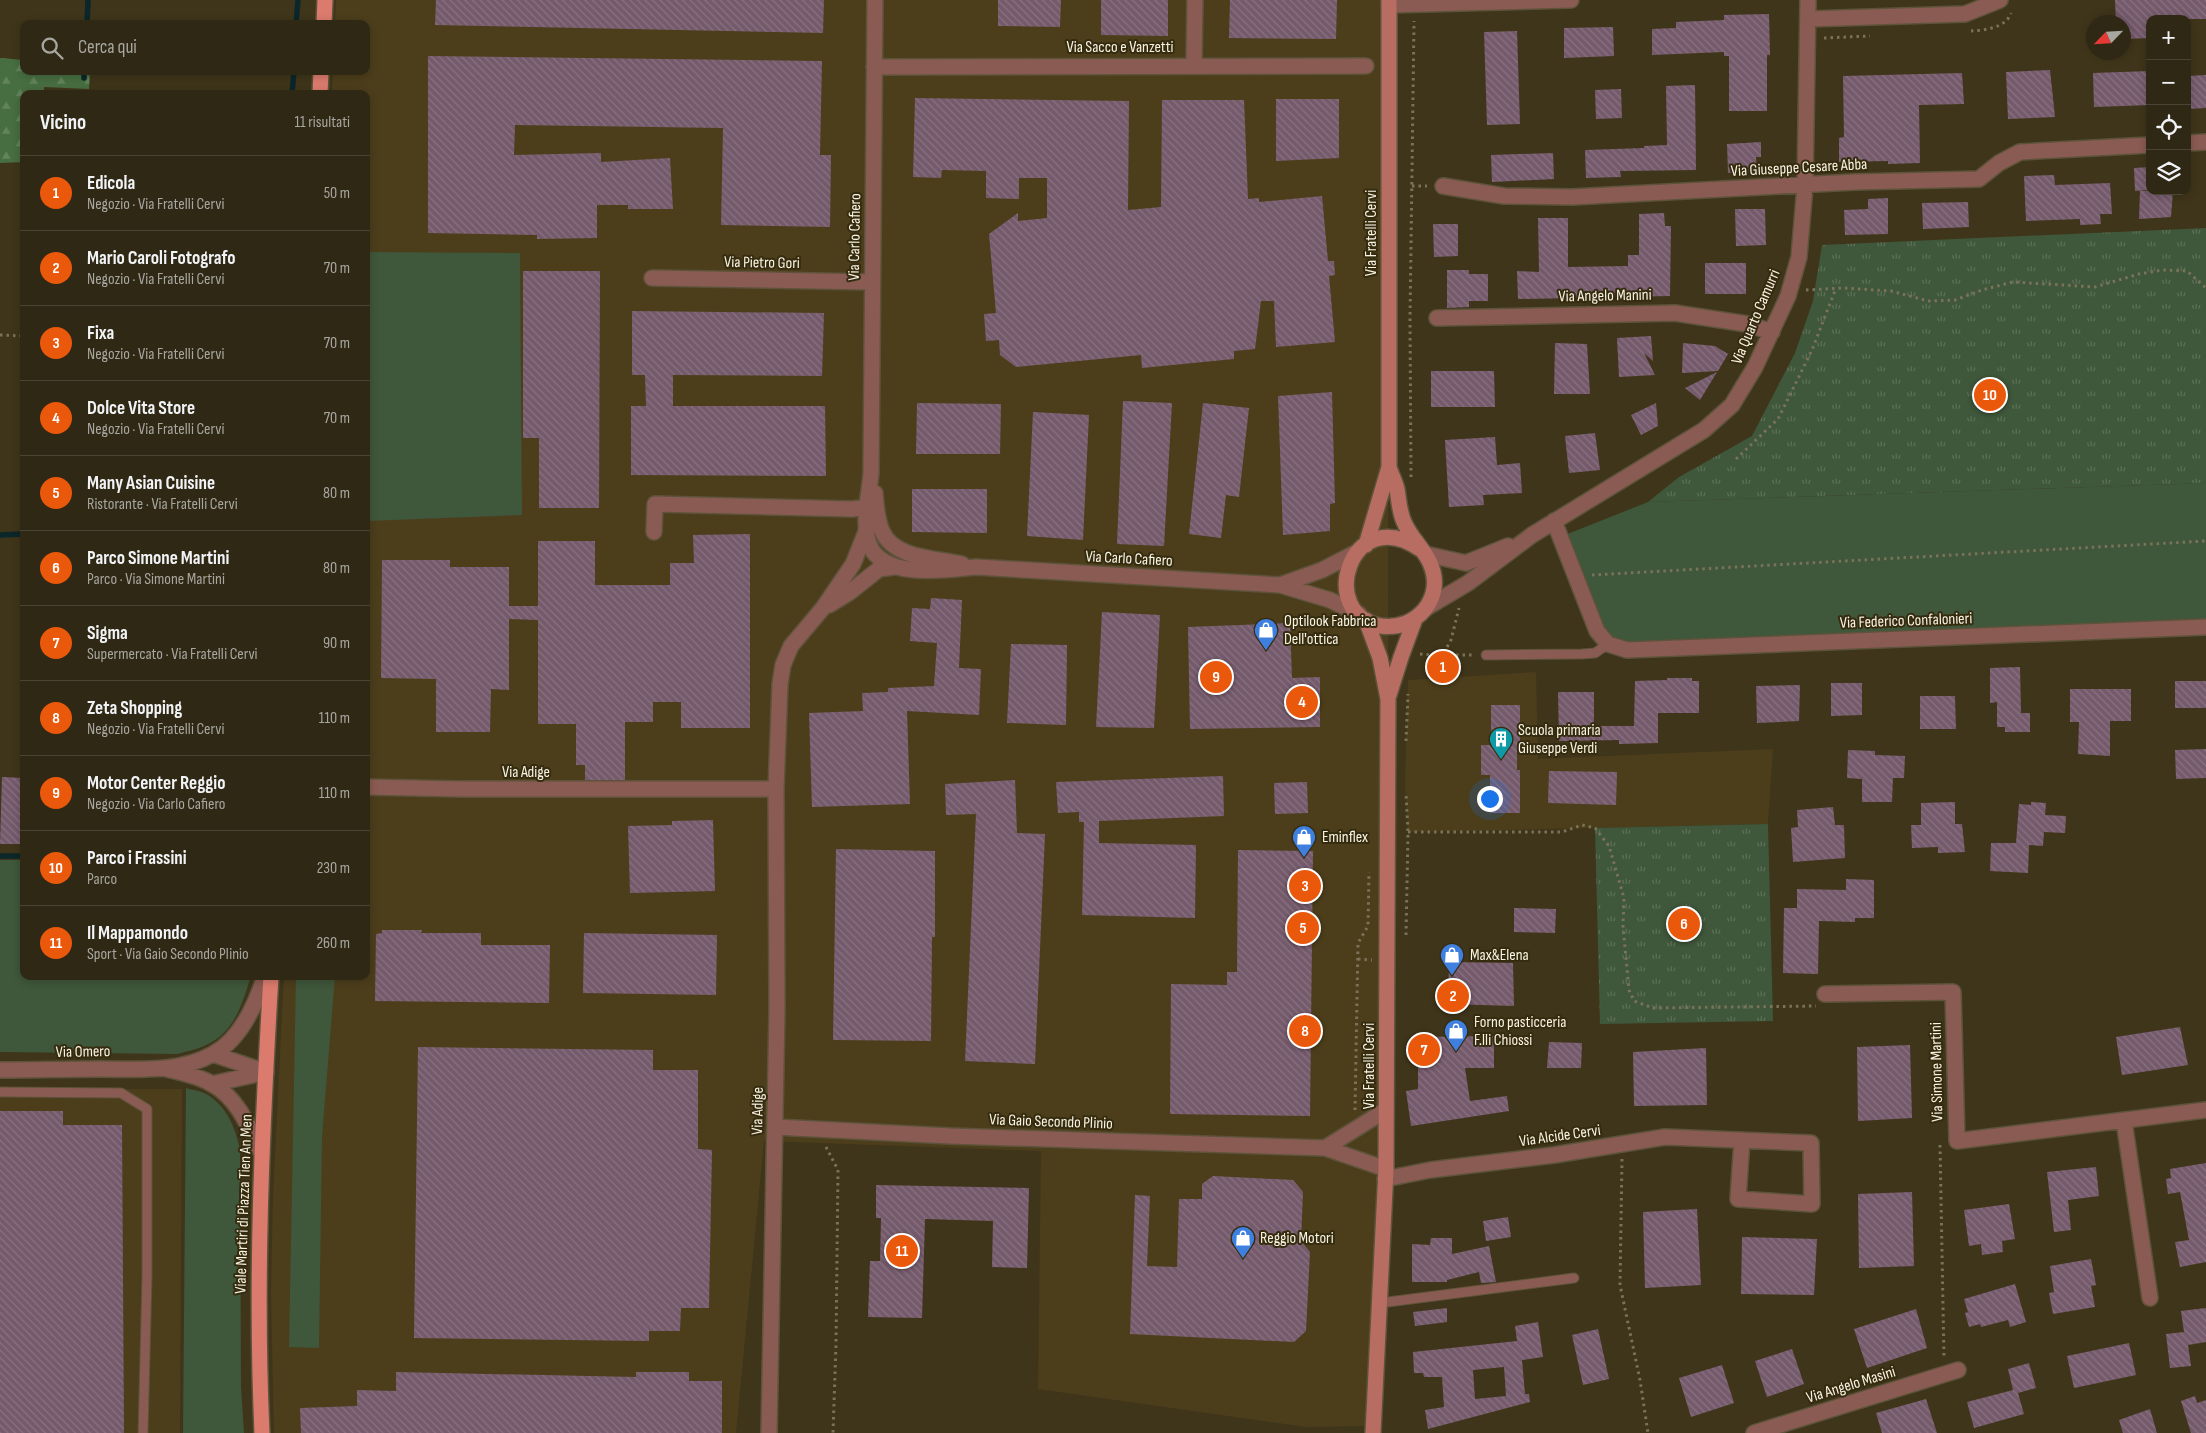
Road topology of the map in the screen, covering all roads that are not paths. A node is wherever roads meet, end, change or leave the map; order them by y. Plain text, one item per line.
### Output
1 (325, 0) edge
2 (875, 0) edge
3 (1195, 0) edge
4 (1571, 0) edge
5 (1808, 0) edge
6 (2000, 0) edge
7 (1389, 3) edge
8 (1808, 19) junction
9 (324, 20) edge
10 (1194, 64) junction
11 (874, 66) junction
12 (1366, 66) dead end
13 (321, 75) edge
14 (320, 90) edge
15 (2206, 142) edge
16 (2191, 143) edge
17 (2146, 145) edge
18 (1443, 186) dead end
19 (1805, 186) junction
20 (652, 278) dead end
21 (872, 282) junction
22 (1437, 318) dead end
23 (1772, 332) junction
24 (1389, 467) junction
25 (872, 474) junction
26 (868, 507) junction
27 (1554, 521) junction
28 (867, 529) junction
29 (654, 532) dead end
30 (1532, 535) junction
31 (1362, 548) junction
32 (1422, 552) junction
33 (894, 567) junction
34 (976, 567) junction
35 (1280, 585) junction
36 (823, 608) junction
37 (1426, 608) junction
38 (1362, 617) junction
39 (1415, 619) junction
40 (2206, 627) edge
41 (1608, 644) junction
42 (1486, 655) road end
43 (1388, 699) junction
44 (370, 787) edge
45 (776, 789) junction
46 (263, 980) edge
47 (271, 980) edge
48 (1825, 1000) road end
49 (213, 1054) junction
50 (166, 1068) junction
51 (0, 1070) edge
52 (266, 1072) junction
53 (212, 1084) junction
54 (0, 1092) edge
55 (1386, 1110) junction
56 (2206, 1110) edge
57 (2124, 1121) junction
58 (776, 1127) junction
59 (1742, 1140) junction
60 (1325, 1148) junction
61 (262, 1154) junction
62 (1385, 1174) junction
63 (1574, 1278) dead end
64 (2150, 1298) dead end
65 (1380, 1303) junction
66 (1951, 1372) road end
67 (143, 1433) edge
68 (262, 1433) edge
69 (769, 1433) edge
70 (1373, 1433) edge
71 (1754, 1433) edge

1 - 9 main road
2 - 11 street, Via Carlo Cafiero
3 - 10 street
4 - 7 street
5 - 8 street, Via Quarto Camurri
6 - 8 street
7 - 24 main road, Via Fratelli Cervi
8 - 19 street, Via Quarto Camurri
10 - 11 street, Via Sacco e Vanzetti
10 - 12 street, Via Sacco e Vanzetti
11 - 21 street, Via Carlo Cafiero
13 - 14 main road
15 - 16 street
17 - 19 street, Via Giuseppe Cesare Abba
18 - 19 street, Via Giuseppe Cesare Abba
19 - 23 street, Via Quarto Camurri
20 - 21 street, Via Pietro Gori
21 - 25 street, Via Carlo Cafiero
22 - 23 street, Via Angelo Manini
23 - 27 street, Via Quarto Camurri
24 - 31 main road, Via Fratelli Cervi
24 - 32 main road, Via Fratelli Cervi
25 - 26 street, Via Carlo Cafiero
25 - 34 street, Via Carlo Cafiero
26 - 28 street, Via Carlo Cafiero
26 - 29 street
27 - 30 street, Via Quarto Camurri
27 - 41 street
28 - 33 street, Via Carlo Cafiero
28 - 36 street, Via Adige
30 - 32 street, Via Quarto Camurri
30 - 37 street, Via Quarto Camurri
31 - 32 main road
31 - 35 street, Via Carlo Cafiero
31 - 38 main road, Via Fratelli Cervi
32 - 37 main road, Via Fratelli Cervi
33 - 34 street, Via Carlo Cafiero
33 - 36 street, Via Adige
34 - 35 street, Via Carlo Cafiero
35 - 38 street, Via Carlo Cafiero
36 - 45 street, Via Adige
37 - 39 main road, Via Fratelli Cervi
38 - 39 main road, Via Fratelli Cervi
38 - 43 main road, Via Fratelli Cervi
39 - 43 main road, Via Fratelli Cervi
40 - 41 street, Via Federico Confalonieri
41 - 42 lane
43 - 55 main road, Via Fratelli Cervi
44 - 45 street, Via Adige
45 - 58 street, Via Adige
46 - 49 street, Via Omero
47 - 52 main road, Viale Martiri di Piazza Tien An Men
48 - 57 street, Via Simone Martini
49 - 50 street, Via Omero
49 - 52 street
50 - 51 street, Via Omero
50 - 53 street, Via Omero
52 - 53 street
52 - 61 main road, Viale Martiri di Piazza Tien An Men
53 - 61 street, Via Omero
54 - 67 lane
55 - 60 street
55 - 62 main road, Via Fratelli Cervi
56 - 57 street, Via Simone Martini
57 - 64 street
58 - 60 street, Via Gaio Secondo Plinio
58 - 69 street, Via Adige
59 - 59 street, Via Alcide Cervi
59 - 62 street, Via Alcide Cervi
60 - 62 street, Via Gaio Secondo Plinio
61 - 68 main road, Viale Martiri di Piazza Tien An Men
62 - 65 main road, Via Fratelli Cervi
63 - 65 lane
65 - 70 main road, Via Fratelli Cervi
66 - 71 street, Via Angelo Masini

